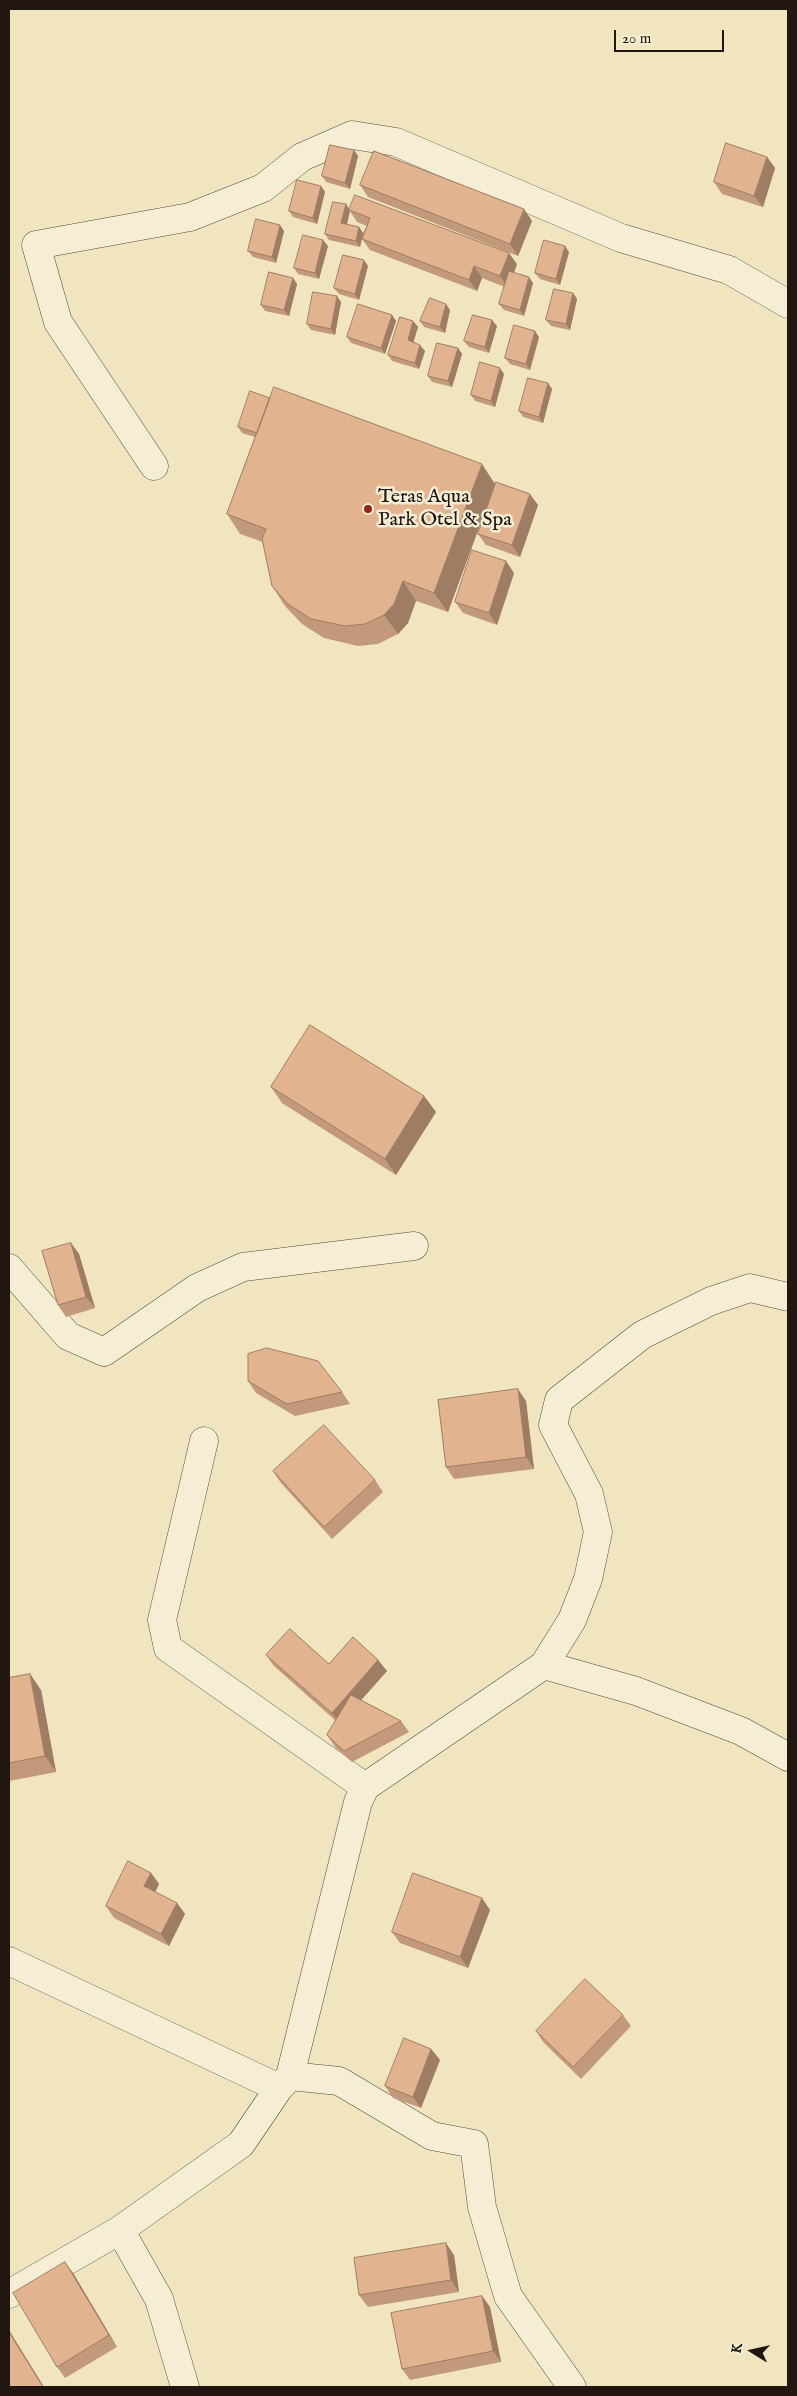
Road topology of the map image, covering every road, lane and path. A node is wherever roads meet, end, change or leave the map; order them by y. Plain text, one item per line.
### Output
1 (788, 304) edge
2 (154, 466) dead end
3 (414, 1246) dead end
4 (9, 1268) edge
5 (788, 1297) edge
6 (204, 1441) dead end
7 (544, 1665) junction
8 (788, 1758) edge
9 (365, 1787) junction
10 (9, 1961) edge
11 (285, 2082) junction
12 (120, 2230) junction
13 (9, 2294) edge
14 (184, 2387) edge
15 (572, 2387) edge

1 - 2 street
3 - 4 street
5 - 7 street
6 - 9 street
7 - 8 street
7 - 9 street
9 - 11 street
10 - 11 street
11 - 12 street
11 - 15 street
12 - 13 street
12 - 14 street

